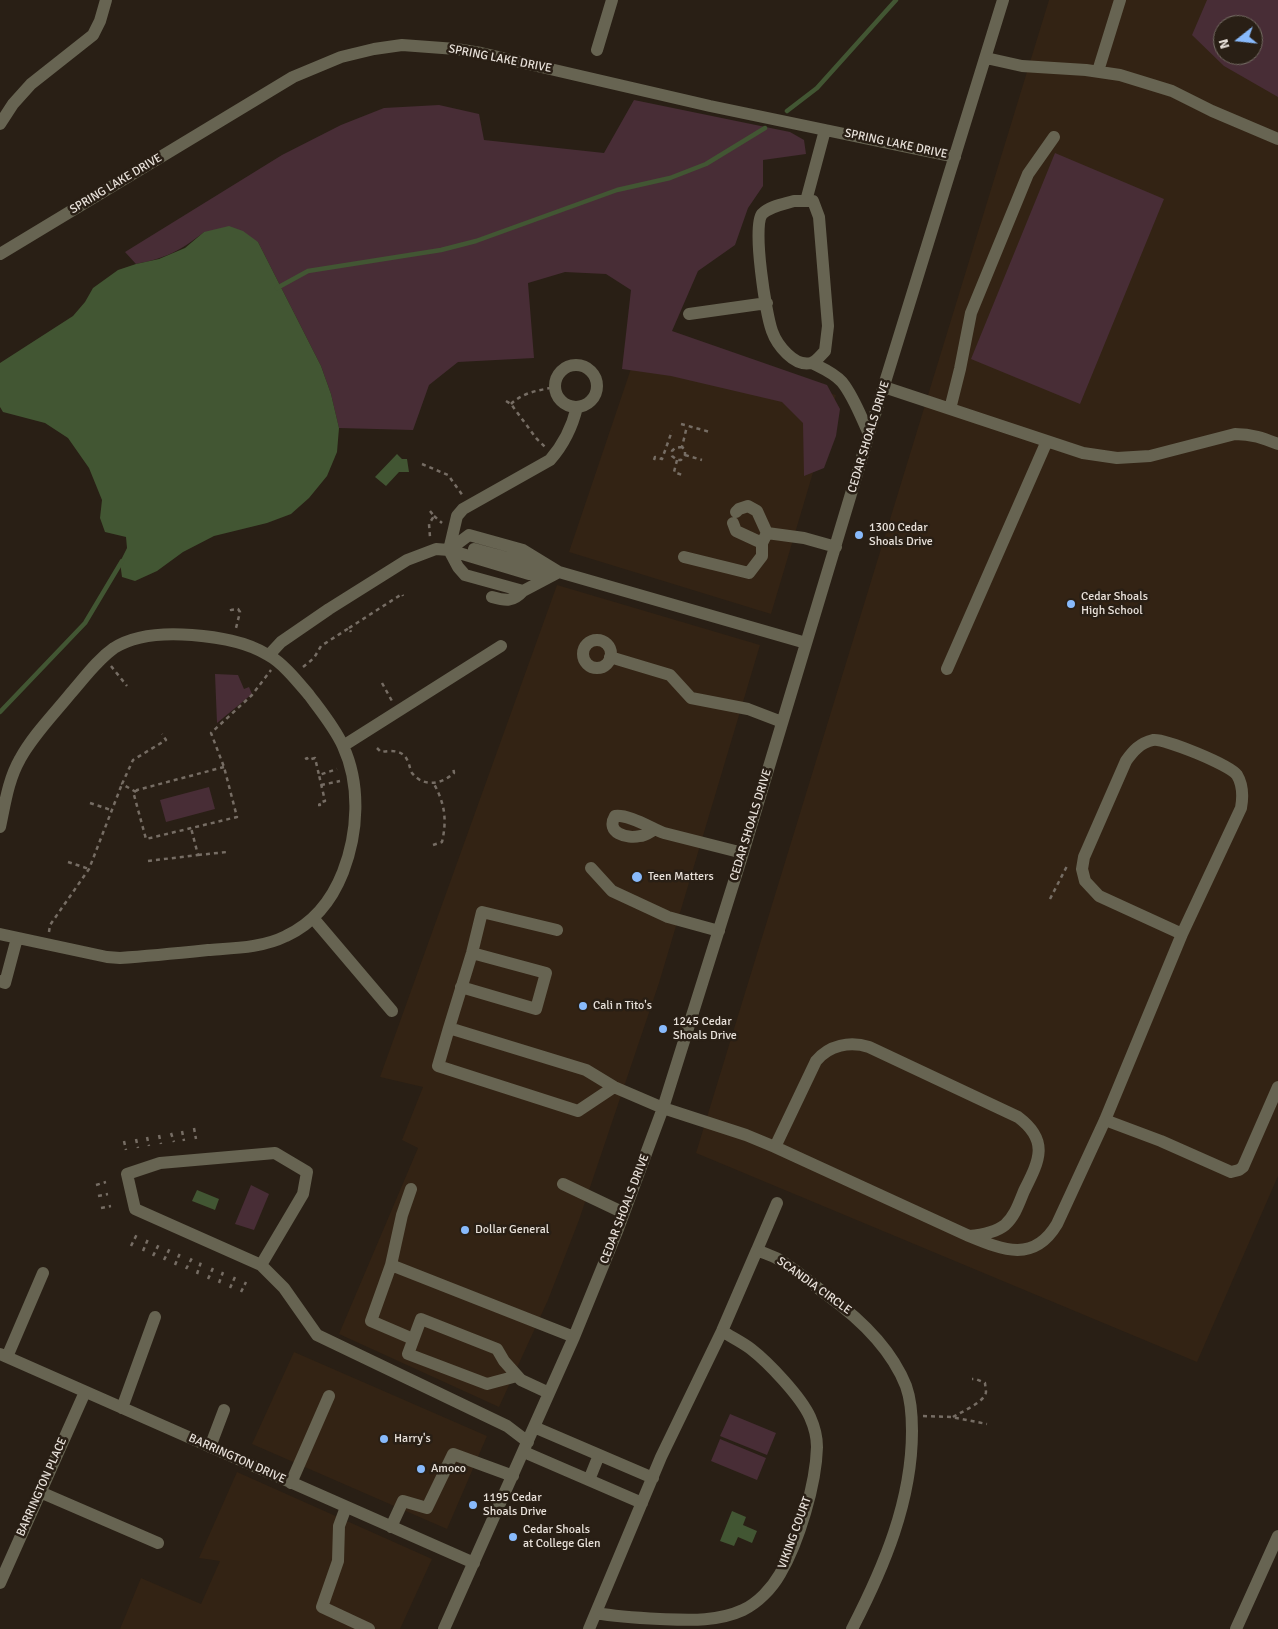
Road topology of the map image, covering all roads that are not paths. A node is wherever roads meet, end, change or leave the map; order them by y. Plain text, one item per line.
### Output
1 (106, 0) edge
2 (612, 0) edge
3 (1003, 0) edge
4 (1120, 0) edge
5 (597, 50) dead end
6 (986, 58) junction
7 (1098, 71) junction
8 (0, 124) edge
9 (825, 130) junction
10 (1054, 137) dead end
11 (1278, 138) edge
12 (955, 157) junction
13 (806, 201) junction
14 (0, 254) edge
15 (767, 303) junction
16 (689, 314) dead end
17 (812, 363) junction
18 (884, 387) junction
19 (577, 407) junction
20 (950, 409) junction
21 (869, 434) junction
22 (1047, 441) junction
23 (1278, 444) edge
24 (765, 538) junction
25 (836, 547) junction
26 (449, 550) junction
27 (684, 557) dead end
28 (559, 572) junction
29 (523, 591) junction
30 (492, 598) dead end
31 (806, 643) junction
32 (501, 646) dead end
33 (269, 655) junction
34 (610, 657) dead end
35 (947, 669) dead end
36 (782, 722) junction
37 (343, 746) junction
38 (0, 827) edge
39 (655, 829) dead end
40 (743, 853) junction
41 (591, 868) dead end
42 (313, 918) junction
43 (557, 930) dead end
44 (719, 931) junction
45 (0, 934) edge
46 (1182, 934) junction
47 (17, 938) junction
48 (472, 952) junction
49 (0, 982) edge
50 (462, 987) junction
51 (392, 1011) dead end
52 (449, 1028) junction
53 (614, 1087) junction
54 (1278, 1087) edge
55 (663, 1108) junction
56 (1104, 1120) junction
57 (775, 1147) junction
58 (563, 1184) dead end
59 (410, 1189) dead end
60 (777, 1203) dead end
61 (624, 1213) junction
62 (969, 1236) junction
63 (757, 1250) junction
64 (261, 1265) junction
65 (391, 1265) junction
66 (43, 1273) dead end
67 (155, 1316) dead end
68 (722, 1331) junction
69 (574, 1337) junction
70 (413, 1339) junction
71 (4, 1355) edge
72 (517, 1376) junction
73 (84, 1392) junction
74 (549, 1393) junction
75 (329, 1396) dead end
76 (122, 1408) junction
77 (224, 1410) dead end
78 (534, 1427) junction
79 (210, 1447) junction
80 (526, 1447) junction
81 (599, 1455) junction
82 (513, 1476) junction
83 (653, 1478) junction
84 (589, 1480) junction
85 (290, 1483) junction
86 (40, 1492) junction
87 (642, 1503) junction
88 (346, 1507) junction
89 (391, 1527) junction
90 (1278, 1536) edge
91 (158, 1542) dead end
92 (474, 1564) junction
93 (0, 1583) edge
94 (596, 1613) junction
95 (369, 1629) edge
96 (444, 1629) edge
97 (589, 1629) edge
98 (852, 1629) edge
99 (1236, 1629) edge

1 - 8 street
2 - 5 street
3 - 6 street, CEDAR SHOALS DRIVE
4 - 7 street
6 - 7 street
6 - 12 street, CEDAR SHOALS DRIVE
7 - 11 street
9 - 12 street, SPRING LAKE DRIVE
9 - 13 street
9 - 14 street, SPRING LAKE DRIVE
10 - 20 street
12 - 18 street, CEDAR SHOALS DRIVE
13 - 15 street
13 - 17 street
15 - 16 street
15 - 17 street
17 - 21 street
18 - 20 street
18 - 21 street, CEDAR SHOALS DRIVE
19 - 19 street
19 - 26 street
20 - 22 street
21 - 25 street, CEDAR SHOALS DRIVE
22 - 23 street
22 - 35 street
24 - 24 street
24 - 25 street
24 - 27 street
25 - 31 street, CEDAR SHOALS DRIVE
26 - 28 street
26 - 28 street
26 - 29 street
26 - 33 street
28 - 29 street
28 - 31 street
29 - 30 street
31 - 36 street, CEDAR SHOALS DRIVE
32 - 37 street
33 - 37 street
33 - 38 street
34 - 36 street
36 - 40 street, CEDAR SHOALS DRIVE
37 - 42 street
39 - 40 street
40 - 44 street, CEDAR SHOALS DRIVE
41 - 44 street
42 - 47 street
42 - 51 street
43 - 48 street
44 - 55 street, CEDAR SHOALS DRIVE
45 - 47 street
46 - 46 street
46 - 56 street
47 - 49 street
48 - 50 street
48 - 50 street
50 - 52 street
52 - 53 street
52 - 53 street
53 - 55 street
54 - 56 street
55 - 57 street
55 - 61 street, CEDAR SHOALS DRIVE
56 - 62 street
57 - 62 street
57 - 62 street
58 - 61 street
59 - 65 street
60 - 63 street
61 - 69 street, CEDAR SHOALS DRIVE
63 - 68 street
63 - 98 street, SCANDIA CIRCLE
64 - 64 street
64 - 80 street
65 - 69 street
65 - 70 street
66 - 71 street
67 - 76 street
68 - 83 street
68 - 94 street, VIKING COURT
69 - 74 street, CEDAR SHOALS DRIVE
70 - 72 street
70 - 72 street
71 - 73 street, BARRINGTON DRIVE
72 - 74 street
73 - 76 street, BARRINGTON DRIVE
73 - 86 street, BARRINGTON PLACE
74 - 78 street, CEDAR SHOALS DRIVE
75 - 85 street
76 - 79 street, BARRINGTON DRIVE
77 - 79 street
78 - 80 street, CEDAR SHOALS DRIVE
78 - 81 street
79 - 85 street, BARRINGTON DRIVE
80 - 82 street, CEDAR SHOALS DRIVE
80 - 84 street
81 - 83 street
81 - 84 street
82 - 89 street
82 - 92 street, CEDAR SHOALS DRIVE
83 - 87 street
84 - 87 street
85 - 88 street, BARRINGTON DRIVE
86 - 91 street
86 - 93 street, BARRINGTON PLACE
87 - 94 street
88 - 89 street, BARRINGTON DRIVE
88 - 95 street
89 - 92 street, BARRINGTON DRIVE
90 - 99 street
92 - 96 street, CEDAR SHOALS DRIVE
94 - 97 street

